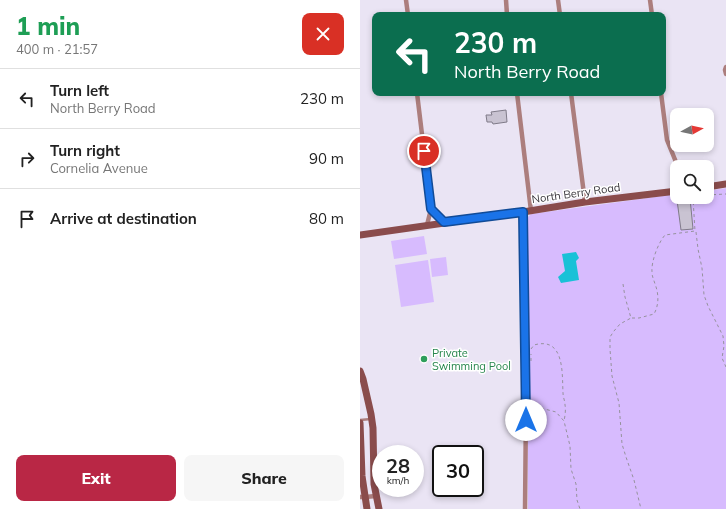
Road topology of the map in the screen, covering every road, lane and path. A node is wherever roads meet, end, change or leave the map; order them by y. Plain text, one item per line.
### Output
1 (406, 0) edge
2 (506, 0) edge
3 (558, 0) edge
4 (650, 0) edge
5 (408, 12) edge
6 (507, 12) edge
7 (560, 12) edge
8 (652, 12) edge
9 (726, 67) edge
10 (726, 74) edge
11 (417, 96) edge
12 (517, 96) edge
13 (570, 96) edge
14 (662, 96) edge
15 (675, 160) edge
16 (726, 184) edge
17 (714, 186) edge
18 (670, 192) edge
19 (726, 194) edge
20 (714, 195) edge
21 (585, 202) junction
22 (693, 204) edge
23 (431, 209) junction
24 (531, 210) junction
25 (523, 212) junction
26 (444, 222) junction
27 (427, 225) junction
28 (695, 231) junction
29 (360, 234) edge
30 (623, 284) dead end
31 (632, 318) junction
32 (530, 364) dead end
33 (726, 367) edge
34 (360, 371) edge
35 (530, 397) dead end
36 (372, 419) junction
37 (360, 420) edge
38 (564, 420) junction
39 (360, 423) edge
40 (373, 445) edge
41 (372, 496) edge
42 (362, 497) edge
43 (376, 497) edge
44 (367, 509) edge
45 (379, 509) edge
46 (525, 509) edge
47 (580, 509) edge
48 (641, 509) edge

1 - 5 street
2 - 6 street
3 - 7 street
4 - 8 street
9 - 10 street
11 - 23 street
12 - 24 street
13 - 21 street
14 - 15 street
16 - 17 main road
18 - 21 main road, North Berry Road
19 - 20 path
21 - 24 main road, North Berry Road
22 - 28 path
23 - 26 street
23 - 27 street
24 - 25 main road, North Berry Road
25 - 26 main road, North Berry Road
25 - 46 street
26 - 27 main road, North Berry Road
27 - 29 main road, North Berry Road
28 - 31 path
28 - 33 path
30 - 31 path
31 - 48 path
32 - 38 path
34 - 36 main road
35 - 38 path
36 - 37 lane
36 - 40 main road
38 - 47 path
39 - 42 main road
41 - 42 street
42 - 44 main road
43 - 45 main road

